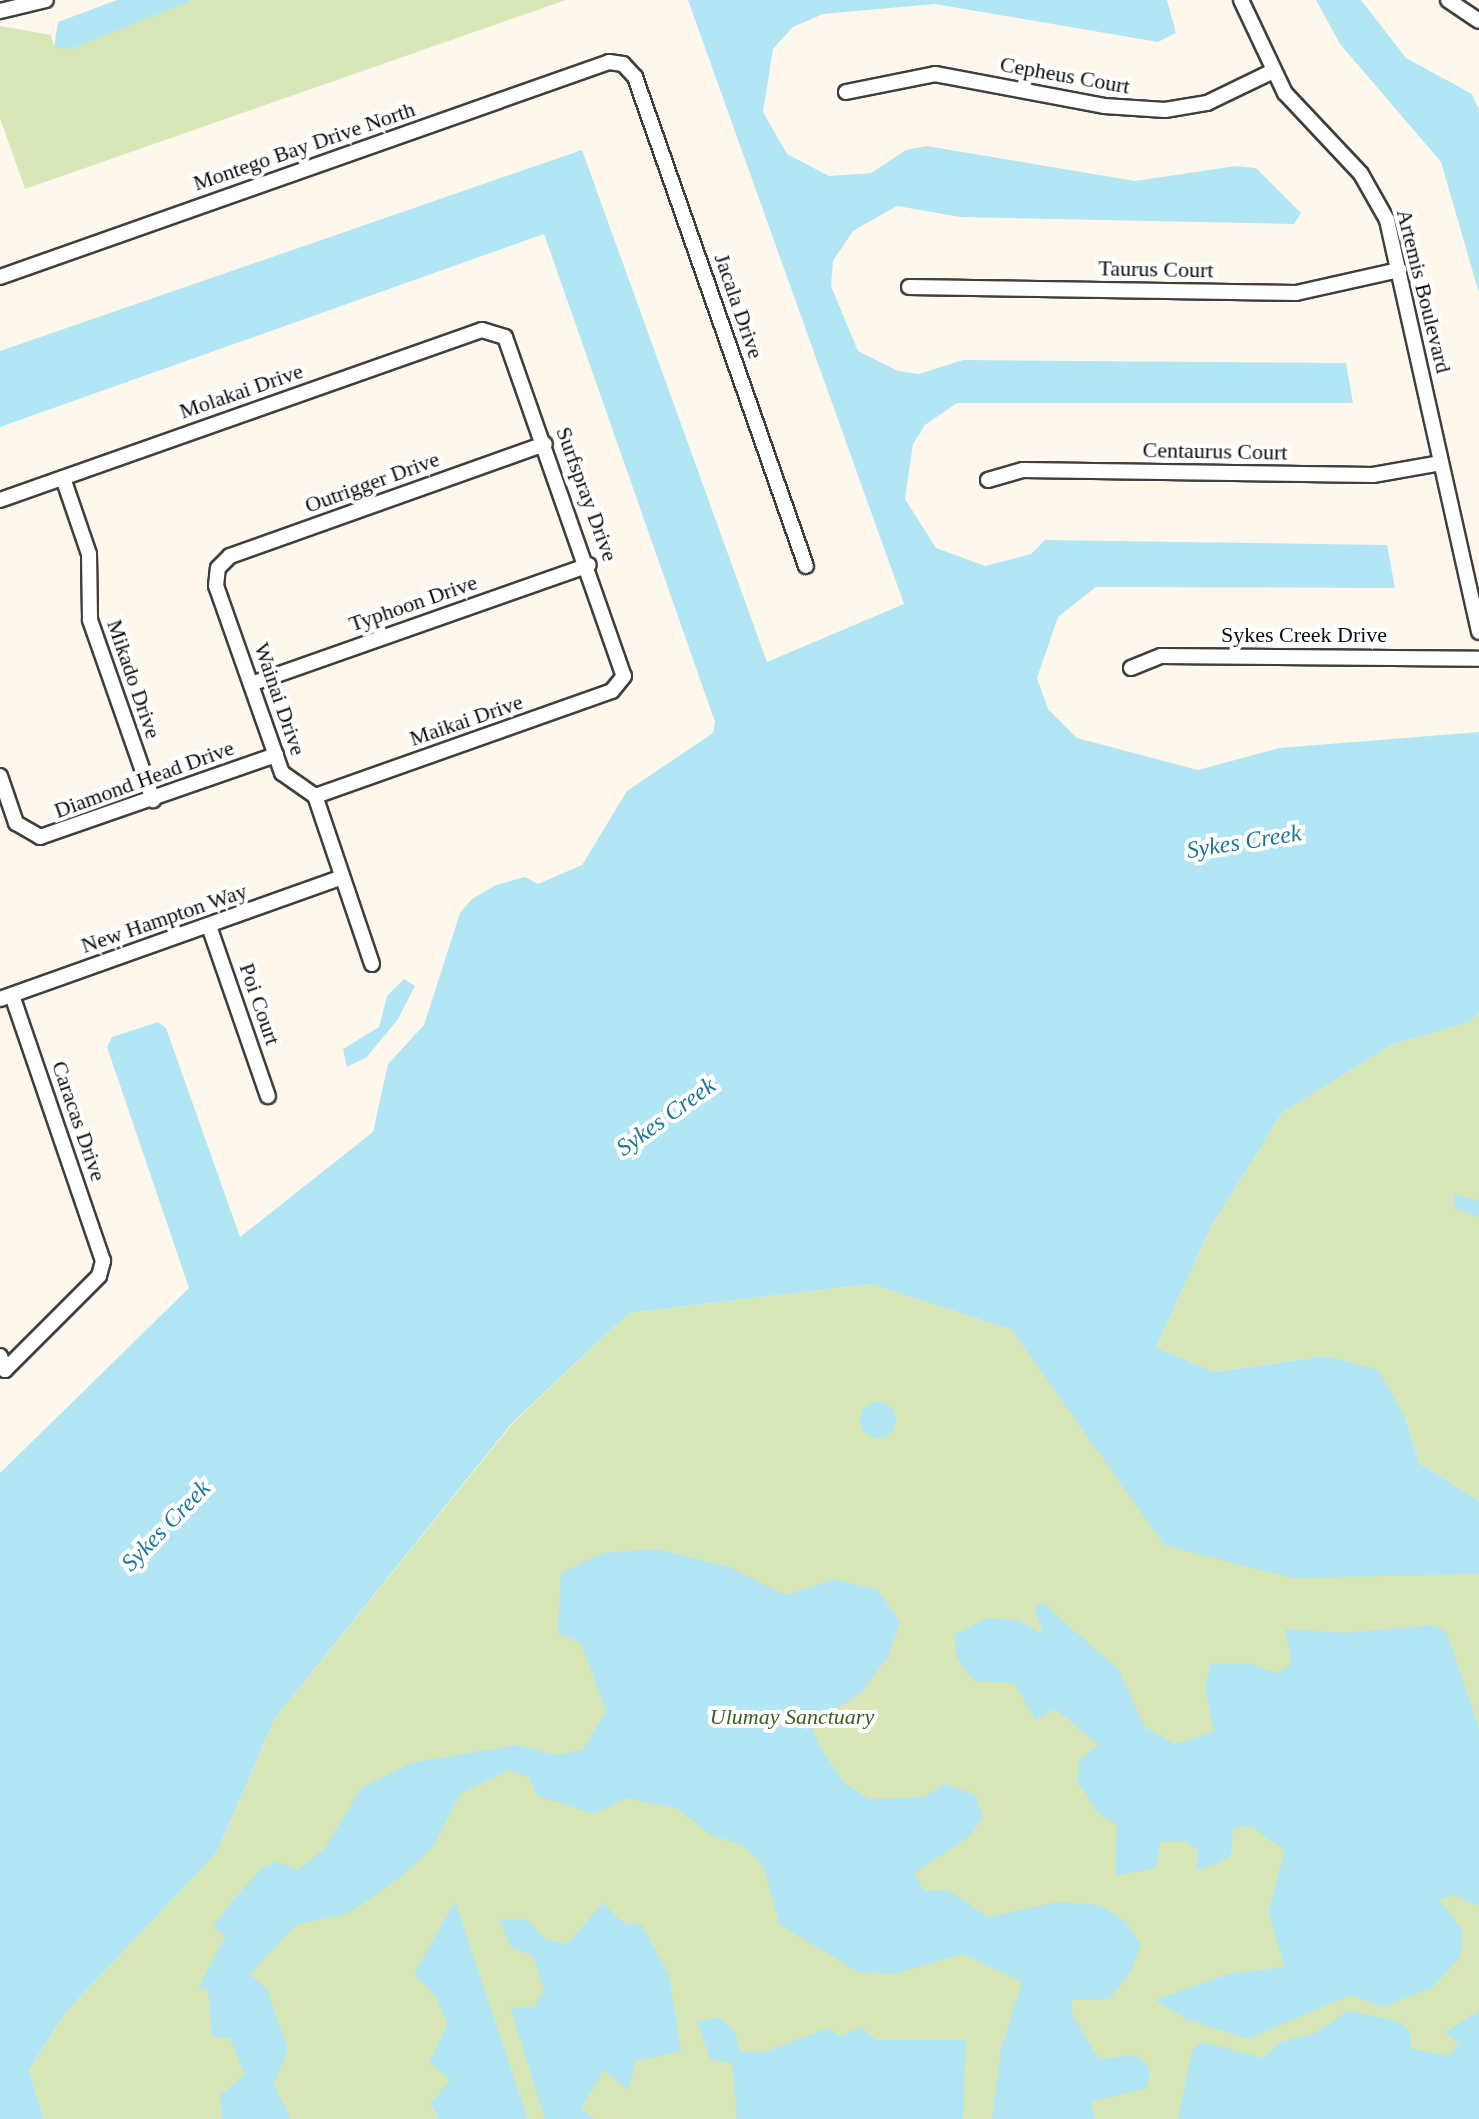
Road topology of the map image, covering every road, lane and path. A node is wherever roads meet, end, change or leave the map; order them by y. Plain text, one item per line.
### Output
1 (46, 0) edge
2 (1241, 0) edge
3 (1448, 0) edge
4 (0, 11) edge
5 (1479, 21) edge
6 (623, 64) joint
7 (1271, 72) junction
8 (846, 92) dead end
9 (1399, 270) junction
10 (0, 277) edge
11 (909, 287) dead end
12 (498, 332) joint
13 (545, 444) junction
14 (1441, 463) junction
15 (63, 478) junction
16 (988, 480) dead end
17 (0, 500) edge
18 (589, 565) junction
19 (806, 566) dead end
20 (218, 568) joint
21 (1479, 632) edge
22 (1479, 659) edge
23 (1131, 668) dead end
24 (624, 676) joint
25 (251, 684) junction
26 (276, 755) junction
27 (0, 776) edge
28 (315, 796) junction
29 (153, 800) junction
30 (342, 877) junction
31 (209, 926) junction
32 (372, 964) dead end
33 (6, 997) edge
34 (268, 1096) dead end
35 (2, 1363) edge

1 - 4 street
2 - 7 street, Artemis Boulevard
3 - 5 street
6 - 10 street, Montego Bay Drive North
6 - 19 street, Jacala Drive
7 - 8 street, Cepheus Court
7 - 9 street, Artemis Boulevard
9 - 11 street, Taurus Court
9 - 14 street, Artemis Boulevard
12 - 13 street, Surfspray Drive
12 - 15 street, Molakai Drive
13 - 18 street, Surfspray Drive
13 - 20 street, Outrigger Drive
14 - 16 street, Centaurus Court
14 - 21 street, Artemis Boulevard
15 - 17 street, Molakai Drive
15 - 29 street, Mikado Drive
18 - 24 street, Surfspray Drive
18 - 25 street, Typhoon Drive
20 - 25 street, Wainai Drive
22 - 23 street, Sykes Creek Drive
24 - 28 street, Maikai Drive
25 - 26 street, Wainai Drive
26 - 28 street, Wainai Drive
26 - 29 street, Diamond Head Drive
27 - 29 street, Diamond Head Drive
28 - 30 street
30 - 31 street, New Hampton Way
30 - 32 street
31 - 33 street, New Hampton Way
31 - 34 street, Poi Court
33 - 35 street, Caracas Drive

